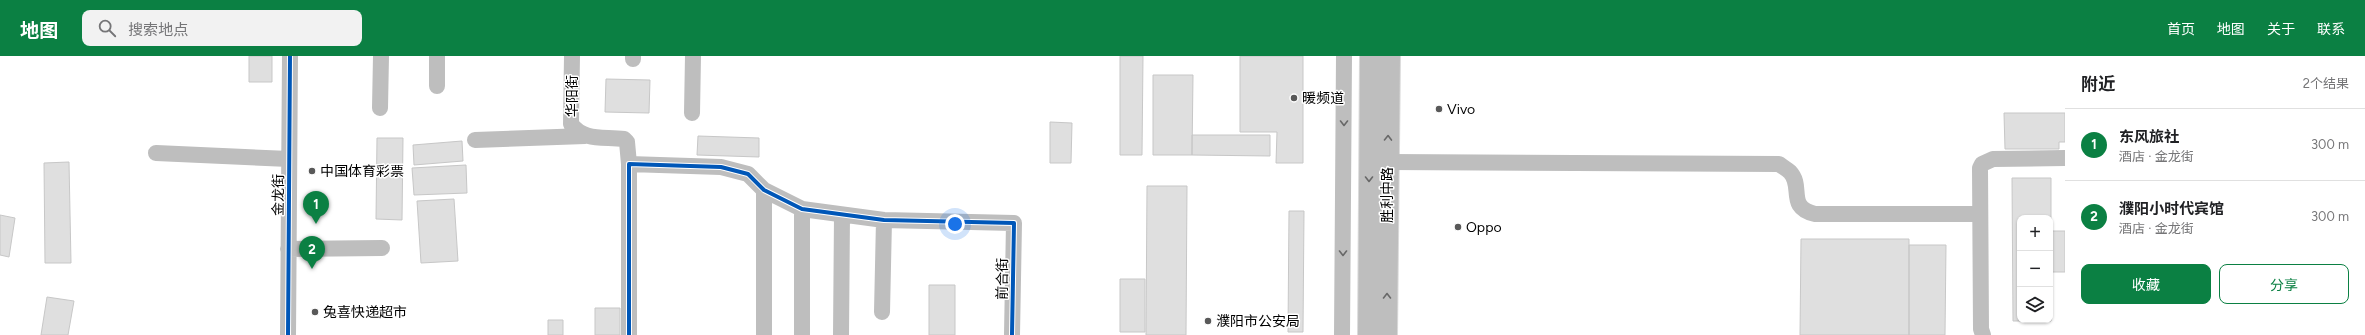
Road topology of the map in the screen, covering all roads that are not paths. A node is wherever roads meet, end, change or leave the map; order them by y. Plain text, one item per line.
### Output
1 (290, 56) edge
2 (381, 56) edge
3 (437, 56) edge
4 (572, 56) edge
5 (693, 56) edge
6 (1344, 56) edge
7 (1370, 56) edge
8 (1390, 56) edge
9 (437, 86) dead end
10 (380, 108) dead end
11 (692, 113) dead end
12 (585, 136) junction
13 (475, 140) dead end
14 (156, 153) dead end
15 (2065, 158) edge
16 (289, 159) junction
17 (1387, 162) junction
18 (629, 164) junction
19 (764, 190) junction
20 (802, 209) junction
21 (842, 214) junction
22 (1980, 214) junction
23 (884, 220) junction
24 (382, 248) dead end
25 (288, 249) junction
26 (882, 312) dead end
27 (288, 335) edge
28 (629, 335) edge
29 (764, 335) edge
30 (802, 335) edge
31 (840, 335) edge
32 (1012, 335) edge
33 (1342, 335) edge
34 (1368, 335) edge
35 (1388, 335) edge
36 (1984, 335) edge

1 - 16 street, 金龙街
2 - 10 street
3 - 9 street
4 - 12 street, 华阳街
5 - 11 street
6 -> 33 street
7 -> 34 main road, 胜利中路
17 -> 8 main road, 胜利中路
12 - 13 street
12 - 18 street, 华阳街
14 - 16 street
15 - 22 street
16 - 25 street, 金龙街
17 - 22 street
35 -> 17 main road, 胜利中路
18 - 19 street
18 - 28 street
19 - 20 street
19 - 29 street
20 - 21 street
20 - 30 street
21 - 23 street
21 - 31 street
22 - 36 street
23 - 26 street
23 - 32 street, 前合街
24 - 25 street
25 - 27 street, 金龙街

